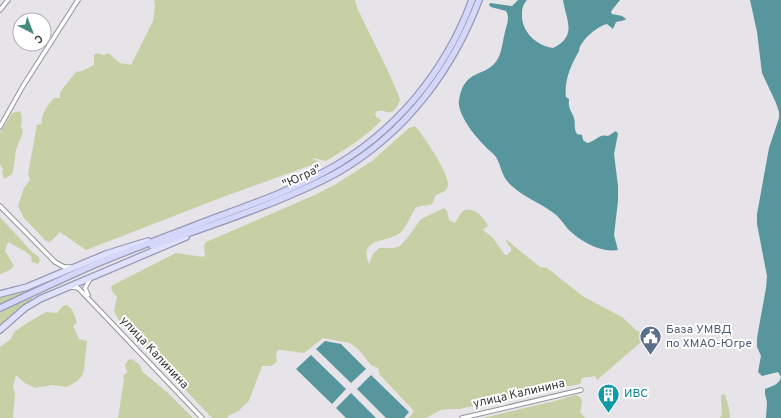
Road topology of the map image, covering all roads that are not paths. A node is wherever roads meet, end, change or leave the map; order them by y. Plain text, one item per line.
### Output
1 (8, 0) edge
2 (78, 0) edge
3 (472, 0) edge
4 (479, 0) edge
5 (0, 10) edge
6 (0, 127) edge
7 (0, 206) edge
8 (223, 218) junction
9 (78, 266) junction
10 (99, 273) junction
11 (64, 288) junction
12 (0, 294) edge
13 (91, 301) junction
14 (0, 308) edge
15 (0, 330) edge
16 (581, 390) dead end
17 (202, 418) edge
18 (462, 418) edge

1 - 5 street
2 - 6 street
3 - 8 highway, "Югра"
4 - 8 highway, "Югра"
7 - 9 street
8 - 9 main road
8 - 10 main road
8 - 14 highway, "Югра"
9 - 12 main road
10 - 11 main road
10 - 13 street
11 - 13 street, улица Калинина
11 - 15 main road
13 - 17 street, улица Калинина
16 - 18 street, улица Калинина

